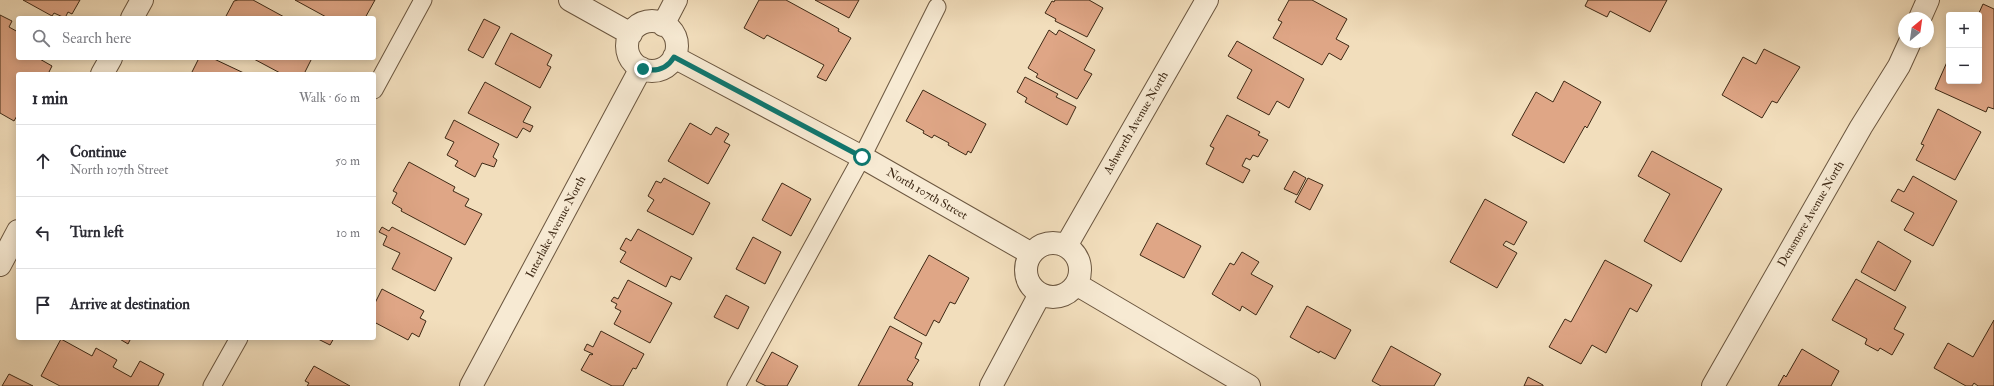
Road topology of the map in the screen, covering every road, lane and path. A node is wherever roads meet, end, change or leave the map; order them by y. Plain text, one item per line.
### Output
1 (142, 0) edge
2 (423, 0) edge
3 (570, 0) edge
4 (676, 0) edge
5 (1206, 0) edge
6 (1928, 0) edge
7 (937, 7) dead end
8 (1923, 12) edge
9 (133, 16) edge
10 (663, 25) junction
11 (631, 34) junction
12 (1907, 48) edge
13 (674, 57) junction
14 (110, 60) edge
15 (641, 68) junction
16 (103, 72) edge
17 (376, 86) edge
18 (862, 157) junction
19 (16, 235) edge
20 (1066, 246) junction
21 (1030, 253) junction
22 (0, 265) edge
23 (1076, 284) junction
24 (1040, 294) junction
25 (238, 340) edge
26 (212, 386) edge
27 (471, 386) edge
28 (736, 386) edge
29 (991, 386) edge
30 (1249, 386) edge
31 (1713, 386) edge

1 - 9 street
2 - 17 lane
3 - 11 street
4 - 10 street
5 - 20 street, Ashworth Avenue North
6 - 8 street
7 - 18 lane
10 - 11 street
10 - 13 street
11 - 15 street
12 - 31 street, Densmore Avenue North
13 - 15 street
13 - 18 street, North 107th Street
14 - 16 street
15 - 27 street, Interlake Avenue North
18 - 21 street, North 107th Street
18 - 28 lane
19 - 22 street
20 - 21 street
20 - 23 street
21 - 24 street
23 - 24 street
23 - 30 street
24 - 29 street
25 - 26 lane

